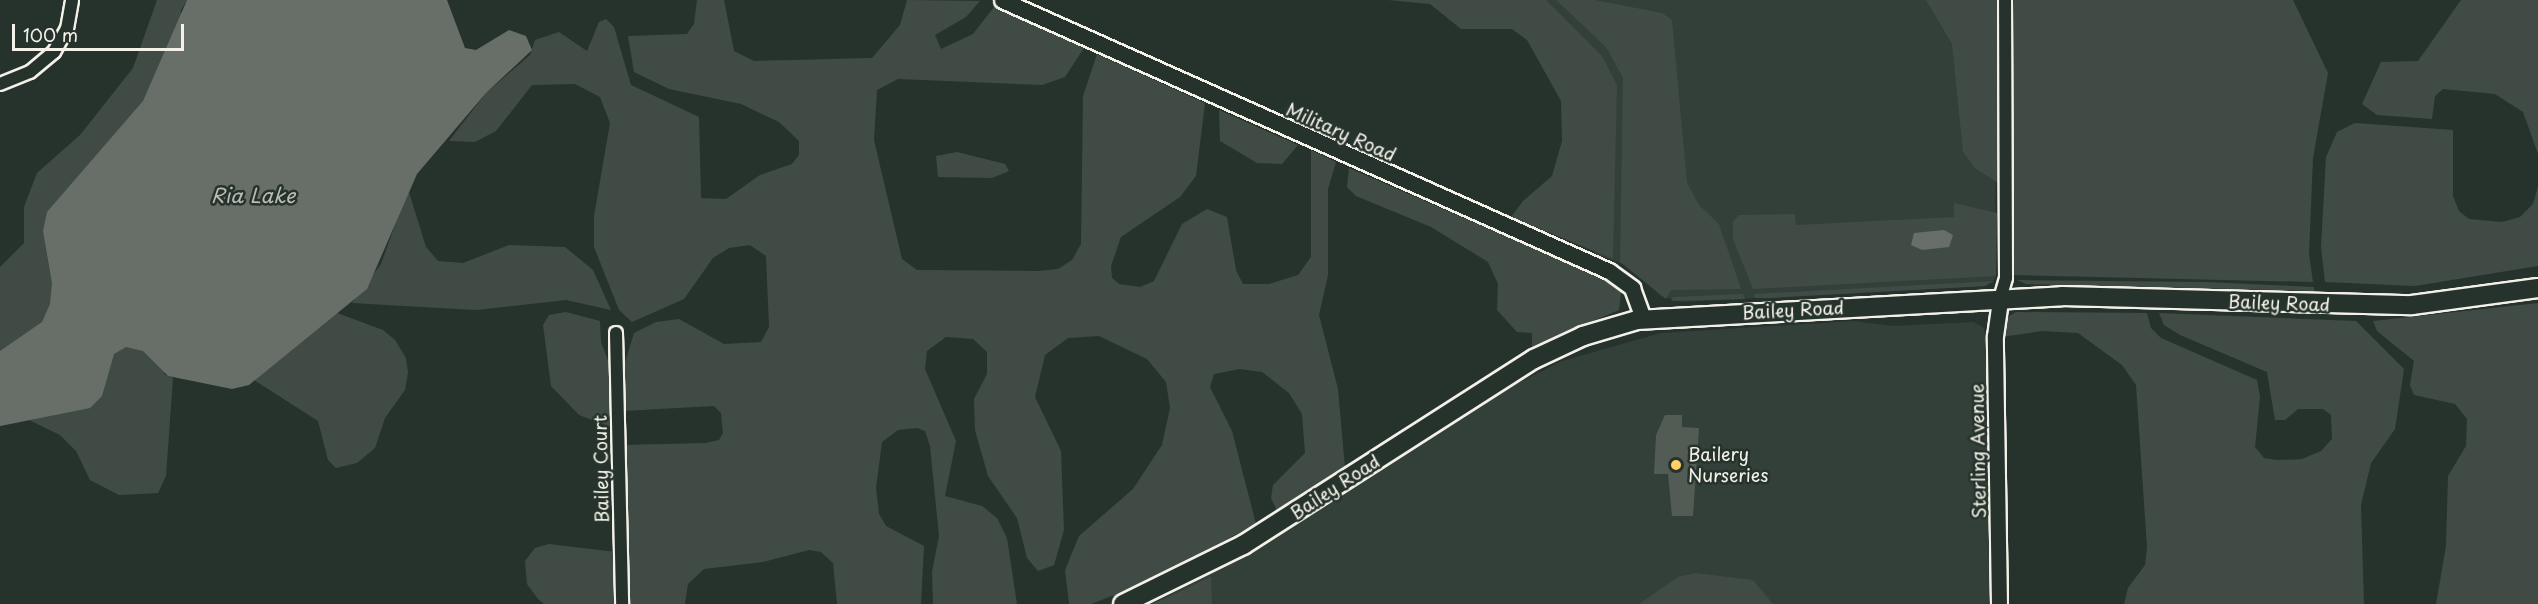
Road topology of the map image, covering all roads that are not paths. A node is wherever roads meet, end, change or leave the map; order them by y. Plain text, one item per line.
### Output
1 (72, 0) edge
2 (1002, 0) edge
3 (2006, 0) edge
4 (0, 84) edge
5 (2538, 288) edge
6 (2000, 298) junction
7 (1644, 319) junction
8 (616, 333) dead end
9 (622, 604) edge
10 (1123, 604) edge
11 (1999, 604) edge

1 - 4 street
2 - 7 street, Military Road
3 - 6 street
5 - 6 main road, Bailey Road
6 - 7 main road, Bailey Road
6 - 11 street, Sterling Avenue
7 - 10 main road, Bailey Road
8 - 9 street, Bailey Court

